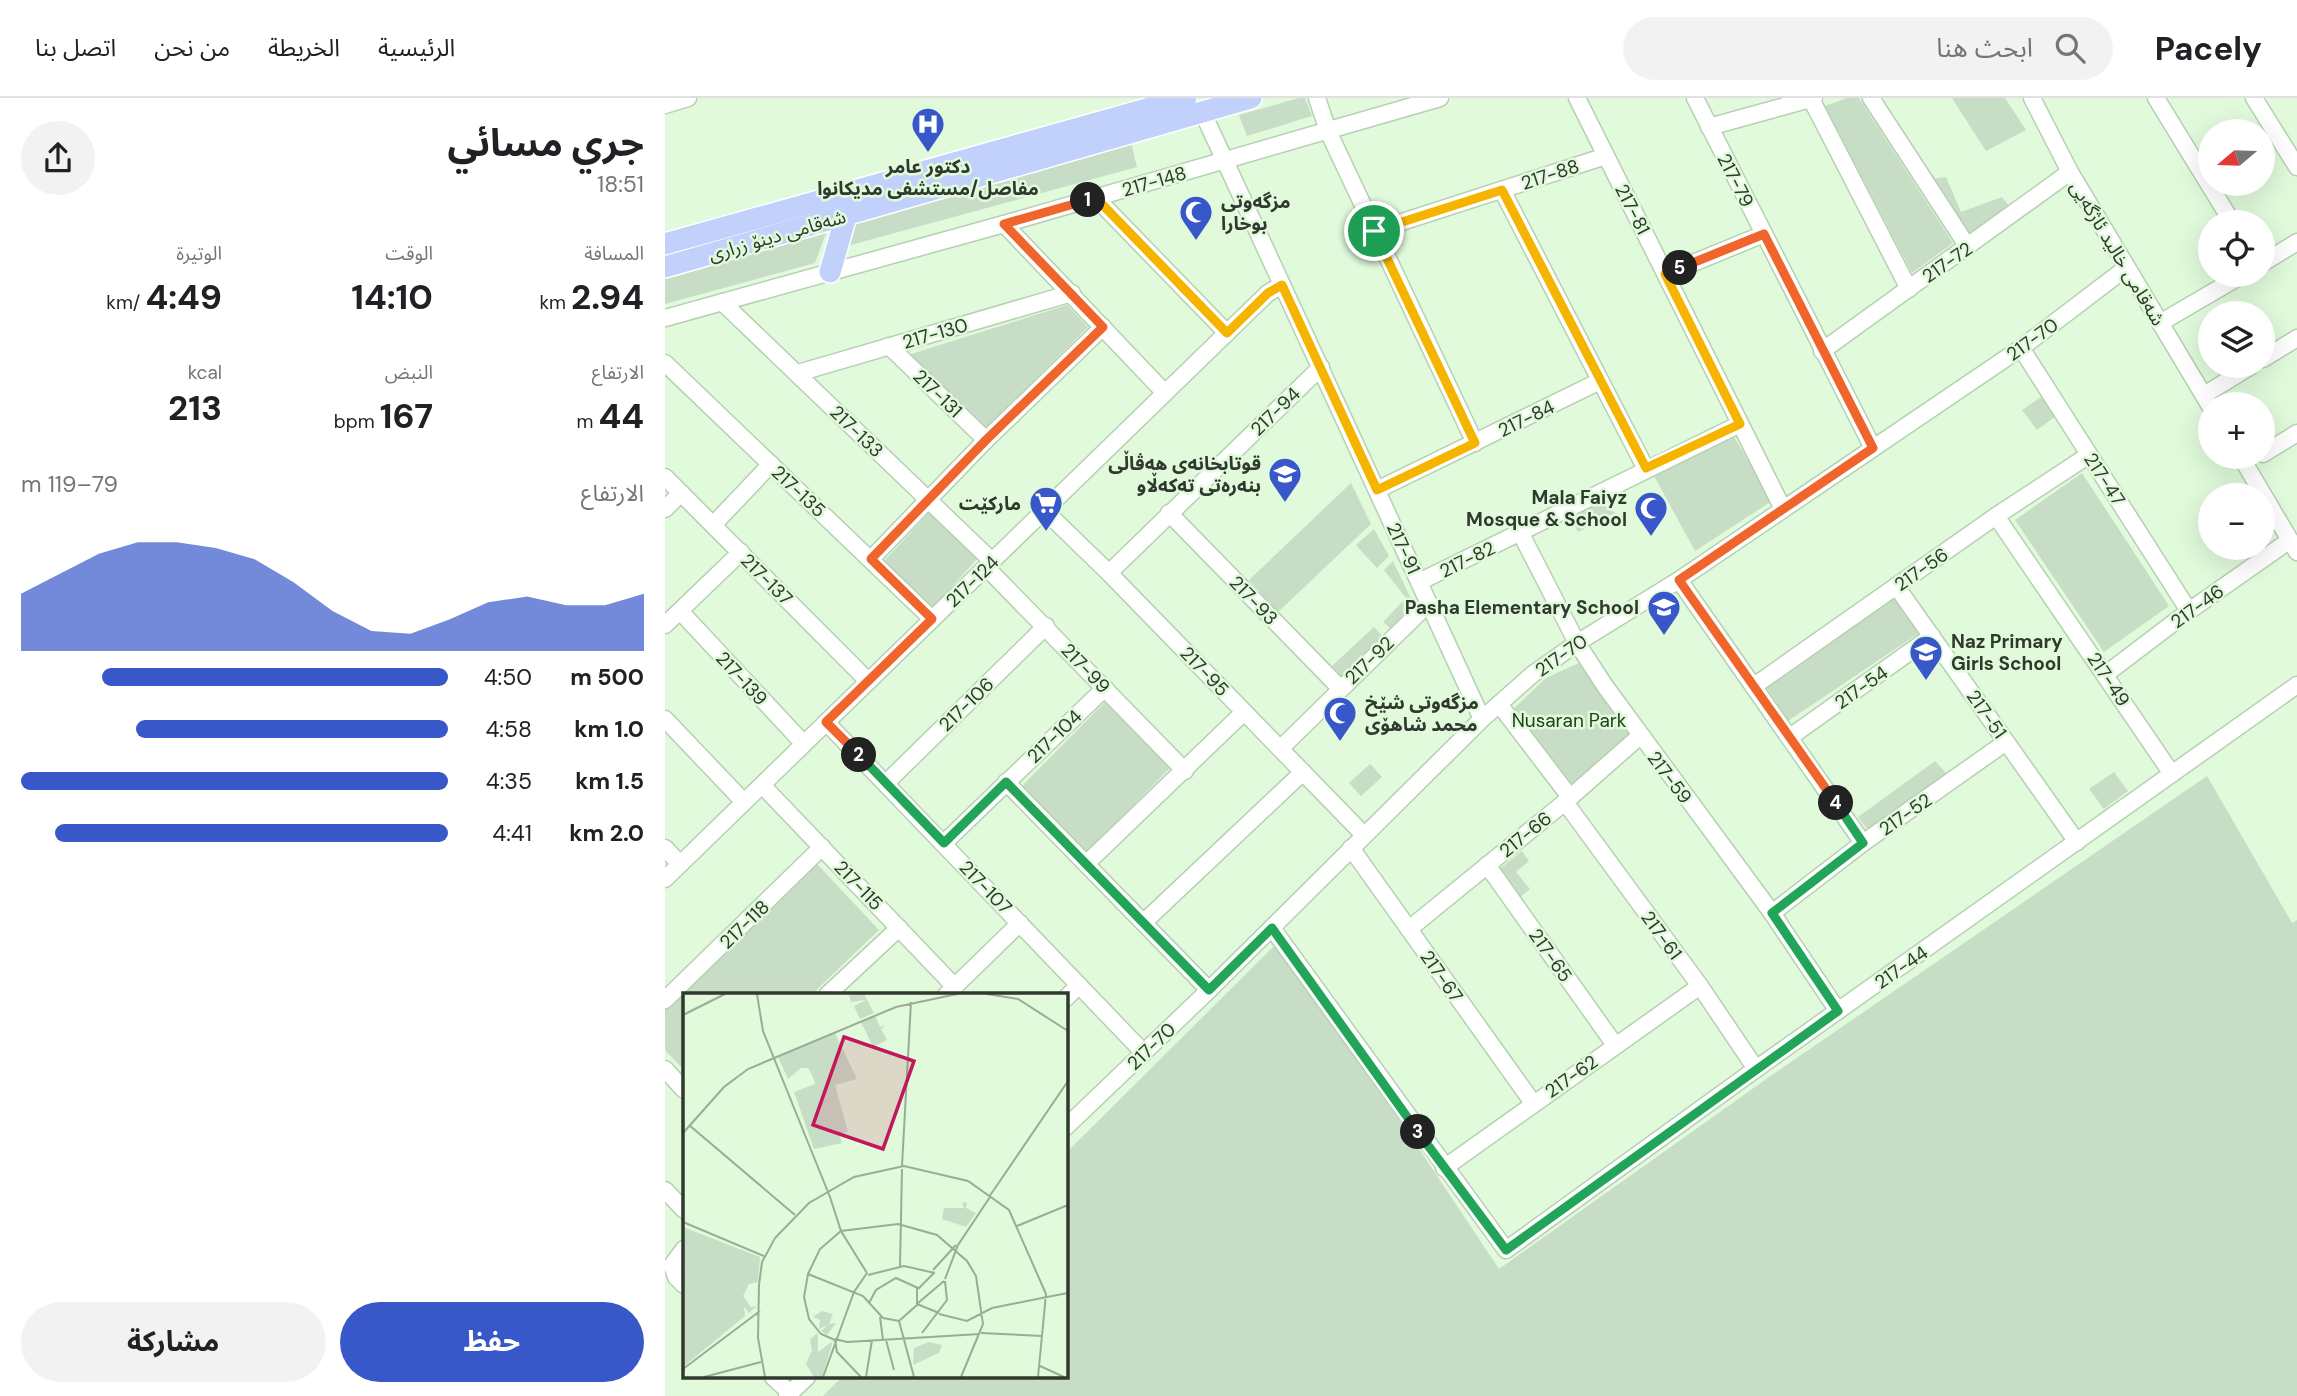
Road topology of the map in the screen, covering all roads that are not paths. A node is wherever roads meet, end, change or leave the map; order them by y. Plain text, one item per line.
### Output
1 (688, 98) edge
2 (1251, 98) edge
3 (1317, 98) edge
4 (1440, 98) edge
5 (1577, 98) edge
6 (1695, 98) edge
7 (1812, 98) edge
8 (1871, 98) edge
9 (2032, 98) edge
10 (2155, 98) edge
11 (2254, 98) edge
12 (1142, 104) edge
13 (665, 105) edge
14 (1194, 105) edge
15 (1709, 127) junction
16 (1328, 131) junction
17 (1606, 156) junction
18 (1224, 161) junction
19 (2297, 167) edge
20 (2070, 172) junction
21 (1502, 190) junction
22 (1096, 198) junction
23 (2225, 210) edge
24 (846, 216) junction
25 (1004, 224) junction
26 (1374, 231) junction
27 (1764, 234) junction
28 (2297, 242) edge
29 (665, 244) edge
30 (1968, 247) junction
31 (2275, 256) edge
32 (665, 267) edge
33 (2126, 268) junction
34 (830, 272) junction
35 (1665, 274) junction
36 (1282, 285) junction
37 (2222, 287) edge
38 (1909, 289) junction
39 (1072, 293) junction
40 (722, 302) junction
41 (665, 318) edge
42 (2160, 323) junction
43 (1103, 327) junction
44 (1227, 333) junction
45 (2297, 338) edge
46 (888, 346) junction
47 (2021, 348) junction
48 (1822, 351) junction
49 (2275, 352) edge
50 (665, 363) edge
51 (1321, 368) junction
52 (798, 373) junction
53 (2236, 378) edge
54 (1600, 381) junction
55 (2202, 392) edge
56 (2218, 392) edge
57 (1165, 393) junction
58 (1740, 424) junction
59 (2297, 433) edge
60 (986, 440) junction
61 (1475, 443) junction
62 (2275, 445) edge
63 (1873, 448) junction
64 (2089, 455) junction
65 (771, 464) junction
66 (1646, 468) junction
67 (2257, 469) edge
68 (665, 477) edge
69 (1377, 490) junction
70 (681, 493) junction
71 (929, 500) junction
72 (665, 509) edge
73 (1783, 509) junction
74 (1044, 510) junction
75 (1169, 513) junction
76 (1996, 516) junction
77 (714, 524) junction
78 (1520, 532) junction
79 (2294, 546) edge
80 (741, 552) junction
81 (871, 559) junction
82 (989, 564) junction
83 (1109, 573) junction
84 (1679, 580) junction
85 (1419, 582) junction
86 (1896, 586) junction
87 (1429, 603) junction
88 (680, 611) junction
89 (2189, 611) junction
90 (932, 619) junction
91 (665, 625) edge
92 (1046, 626) junction
93 (1932, 636) junction
94 (1577, 643) junction
95 (2106, 674) junction
96 (868, 681) junction
97 (2297, 685) edge
98 (1754, 686) junction
99 (1105, 688) junction
100 (1340, 688) junction
101 (1499, 705) junction
102 (1244, 712) junction
103 (665, 719) edge
104 (1482, 719) junction
105 (826, 722) junction
106 (1640, 736) junction
107 (1790, 737) junction
108 (2006, 742) junction
109 (804, 744) junction
110 (1281, 748) junction
111 (1185, 771) junction
112 (1303, 772) junction
113 (2172, 774) junction
114 (887, 782) junction
115 (1006, 782) junction
116 (762, 785) junction
117 (1568, 799) junction
118 (744, 802) junction
119 (1364, 835) junction
120 (2077, 842) junction
121 (944, 843) junction
122 (1863, 843) junction
123 (823, 847) junction
124 (665, 848) edge
125 (1351, 848) junction
126 (1087, 863) junction
127 (680, 864) junction
128 (1486, 864) junction
129 (665, 879) edge
130 (1772, 913) junction
131 (1144, 922) junction
132 (1020, 923) junction
133 (899, 928) junction
134 (1272, 928) junction
135 (1409, 929) junction
136 (1079, 985) junction
137 (1700, 986) junction
138 (1209, 990) junction
139 (951, 991) edge
140 (829, 993) edge
141 (1067, 997) edge
142 (665, 1000) edge
143 (1838, 1011) junction
144 (1615, 1045) junction
145 (1145, 1053) junction
146 (665, 1069) edge
147 (1756, 1069) junction
148 (683, 1089) edge
149 (1533, 1103) junction
150 (1067, 1126) edge
151 (1444, 1168) junction
152 (665, 1190) edge
153 (683, 1209) edge
154 (683, 1250) edge
155 (680, 1281) edge
156 (774, 1378) edge
157 (806, 1378) edge
158 (788, 1395) edge

1 - 13 street
2 - 14 main road, شەقامی دینۆ زراری
3 - 16 street
4 - 16 street, 217-148
5 - 17 street, 217-81
6 - 15 street, 217-79
7 - 15 street
7 - 38 street
8 - 30 street
9 - 20 street, شەقامی خالید ئاژگەیی
10 - 23 street
11 - 19 street
12 - 14 main road, شەقامی دینۆ زراری
12 - 29 main road, شەقامی دینۆ زراری
14 - 18 street, 217-91
14 - 24 main road, شەقامی دینۆ زراری
15 - 27 street, 217-79
16 - 18 street, 217-148
16 - 26 street
17 - 21 street, 217-88
17 - 35 street, 217-81
18 - 22 street, 217-148
18 - 36 street, 217-91
20 - 30 street, 217-72
20 - 33 street, شەقامی خالید ئاژگەیی
21 - 26 street, 217-88
21 - 54 street
22 - 25 street, 217-148
22 - 44 street
24 - 32 main road, شەقامی دینۆ زراری
24 - 34 main road
25 - 34 street, 217-148
25 - 39 street
26 - 61 street
27 - 35 street
27 - 48 street, 217-79
28 - 31 street
30 - 38 street, 217-72
33 - 42 street, شەقامی خالید ئاژگەیی
33 - 47 street, 217-70
34 - 40 street, 217-148
35 - 58 street, 217-81
36 - 44 street, 217-124
36 - 51 street, 217-91
37 - 42 street
38 - 48 street, 217-72
39 - 43 street
39 - 46 street, 217-130
40 - 41 street, 217-148
40 - 52 street, 217-133
42 - 55 street, شەقامی خالید ئاژگەیی
43 - 57 street
43 - 60 street
44 - 57 street, 217-124
45 - 49 street
46 - 52 street, 217-130
46 - 60 street, 217-131
47 - 63 street, 217-70
47 - 64 street, 217-47
48 - 63 street, 217-79
50 - 65 street, 217-135
51 - 69 street, 217-91
51 - 75 street, 217-94
52 - 71 street, 217-133
53 - 56 street
54 - 61 street, 217-84
54 - 66 street
57 - 74 street, 217-124
58 - 66 street, 217-82
58 - 73 street, 217-81
59 - 62 street
60 - 71 street
61 - 69 street, 217-84
63 - 73 street, 217-70
64 - 76 street, 217-56
64 - 89 street, 217-47
65 - 77 street
65 - 81 street, 217-135
66 - 78 street, 217-82
67 - 79 street
68 - 70 street, 217-137
69 - 85 street, 217-91
70 - 72 street
70 - 77 street, 217-137
71 - 81 street
71 - 82 street, 217-133
73 - 84 street, 217-70
74 - 82 street, 217-124
74 - 83 street, 217-95
75 - 83 street, 217-94
75 - 100 street, 217-93
76 - 86 street, 217-56
76 - 95 street, 217-49
77 - 80 street, 217-137
78 - 85 street, 217-82
78 - 94 street, 217-59
79 - 89 street, 217-46
80 - 88 street
80 - 96 street, 217-137
81 - 90 street, 217-135
82 - 90 street, 217-124
82 - 92 street, 217-99
83 - 102 street, 217-95
84 - 94 street, 217-70
84 - 98 street
85 - 87 street, 217-91
86 - 93 street, 217-51
86 - 98 street, 217-56
87 - 100 street, 217-92
87 - 104 street, 217-91
88 - 91 street
88 - 109 street, 217-139
89 - 95 street, 217-46
90 - 96 street, 217-124
92 - 99 street, 217-99
92 - 114 street, 217-106
93 - 107 street, 217-54
93 - 108 street, 217-51
94 - 101 street, 217-70
94 - 106 street, 217-59
95 - 113 street, 217-49
96 - 105 street, 217-124
97 - 113 street, 217-44
98 - 107 street
99 - 111 street, 217-99
99 - 115 street, 217-104
100 - 110 street, 217-92
101 - 104 street, 217-70
101 - 117 street, 217-61
102 - 110 street, 217-95
102 - 111 street
103 - 118 street
104 - 119 street, 217-70
105 - 109 street, 217-124
105 - 114 street, 217-107
106 - 117 street, 217-66
106 - 130 street, 217-59
107 - 122 street
108 - 120 street, 217-51
108 - 122 street, 217-52
109 - 116 street, 217-124
110 - 112 street, 217-95
111 - 126 street
112 - 119 street, 217-95
112 - 131 street
113 - 120 street, 217-44
114 - 121 street, 217-107
115 - 121 street, 217-104
115 - 126 street
116 - 118 street, 217-124
116 - 123 street, 217-115
117 - 128 street, 217-66
117 - 137 street, 217-61
118 - 127 street, 217-124
119 - 125 street, 217-70
120 - 143 street, 217-44
121 - 132 street, 217-107
122 - 130 street, 217-52
123 - 133 street, 217-115
123 - 142 street, 217-118
124 - 127 street
125 - 134 street, 217-70
125 - 135 street, 217-67
126 - 131 street
127 - 129 street, 217-124
128 - 135 street, 217-66
128 - 144 street, 217-65
130 - 143 street, 217-59
131 - 138 street
132 - 136 street, 217-107
132 - 139 street
133 - 139 street, 217-115
133 - 140 street
134 - 138 street, 217-70
134 - 151 street
135 - 149 street, 217-67
136 - 141 street
136 - 145 street, 217-107
137 - 144 street, 217-62
137 - 147 street, 217-61
138 - 145 street, 217-70
143 - 147 street, 217-44
144 - 149 street, 217-62
145 - 150 street, 217-70
146 - 148 street
147 - 151 street, 217-44
149 - 151 street, 217-62
152 - 153 street
154 - 155 street
156 - 158 street
157 - 158 street

